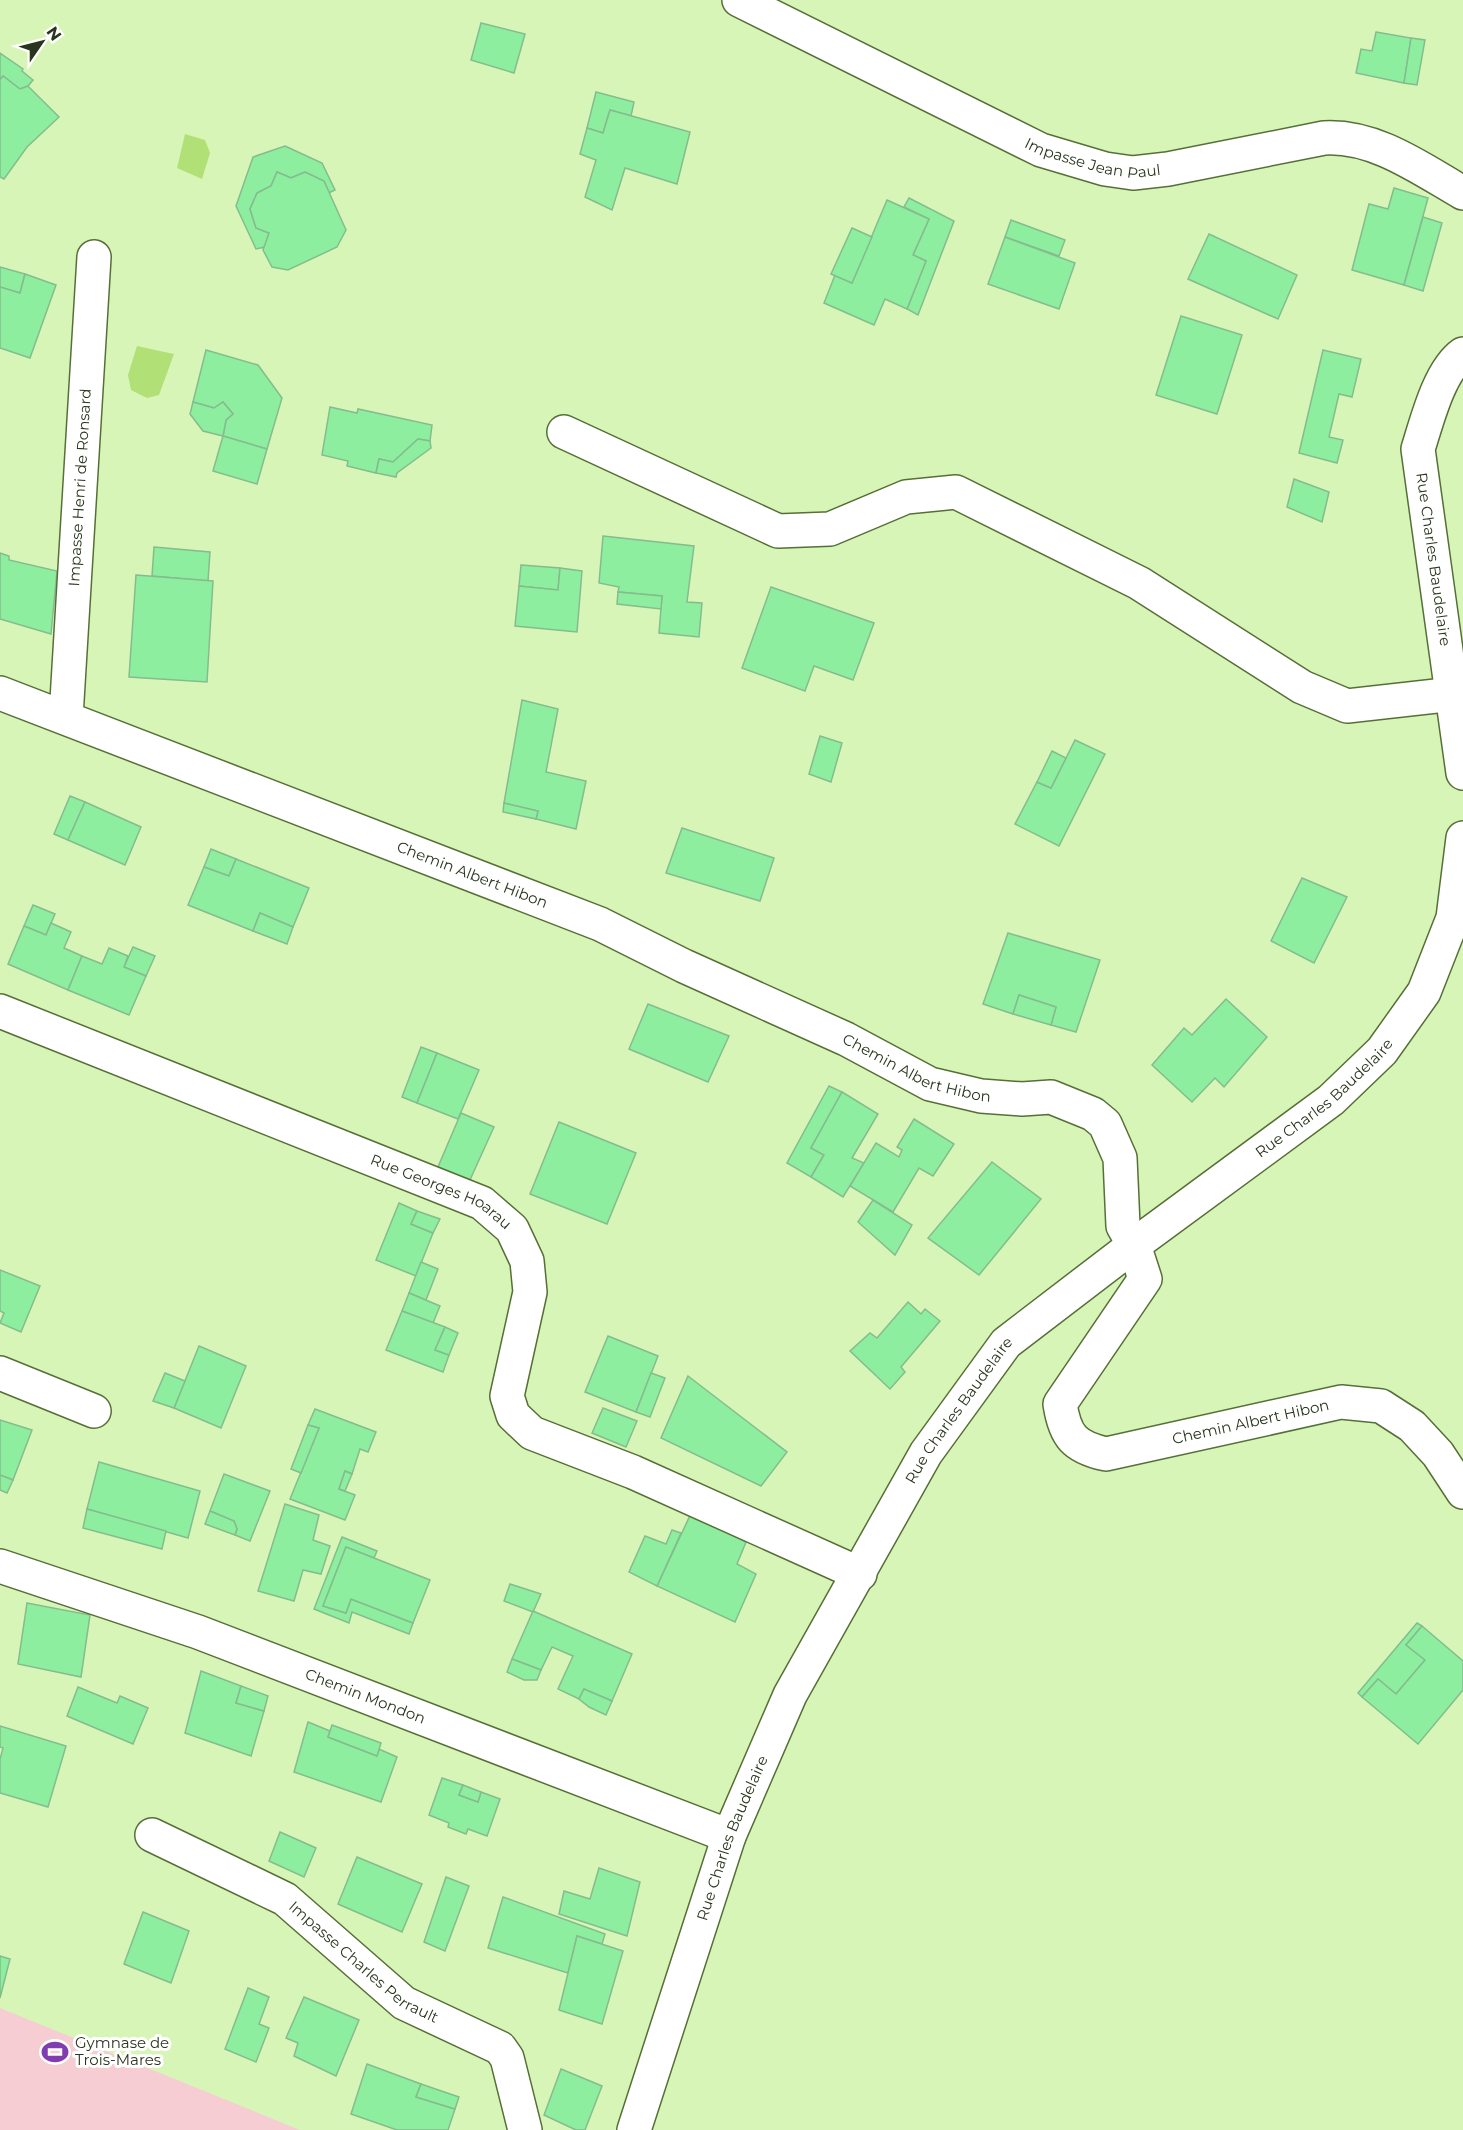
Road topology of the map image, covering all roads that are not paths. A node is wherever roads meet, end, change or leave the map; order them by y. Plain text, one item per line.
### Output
1 (739, 0) edge
2 (1463, 193) edge
3 (94, 257) dead end
4 (1463, 354) edge
5 (564, 432) dead end
6 (0, 693) edge
7 (1454, 694) junction
8 (66, 717) junction
9 (1463, 773) edge
10 (1463, 838) edge
11 (1458, 920) edge
12 (0, 1011) edge
13 (1134, 1245) junction
14 (0, 1373) edge
15 (94, 1411) dead end
16 (1463, 1492) edge
17 (0, 1566) edge
18 (860, 1574) junction
19 (152, 1835) dead end
20 (729, 1836) junction
21 (525, 2130) edge
22 (634, 2130) edge

1 - 2 street, Impasse Jean Paul
3 - 8 street, Impasse Henri de Ronsard
4 - 7 street, Rue Charles Baudelaire
5 - 7 street
6 - 8 street, Chemin Albert Hibon
7 - 9 street, Rue Charles Baudelaire
8 - 13 street, Chemin Albert Hibon
10 - 11 street, Rue Charles Baudelaire
11 - 13 street, Rue Charles Baudelaire
12 - 18 street, Rue Georges Hoarau
13 - 16 street, Chemin Albert Hibon
13 - 18 street, Rue Charles Baudelaire
14 - 15 street
17 - 20 street, Chemin Mondon
18 - 20 street, Rue Charles Baudelaire
19 - 21 street, Impasse Charles Perrault
20 - 22 street, Rue Charles Baudelaire

